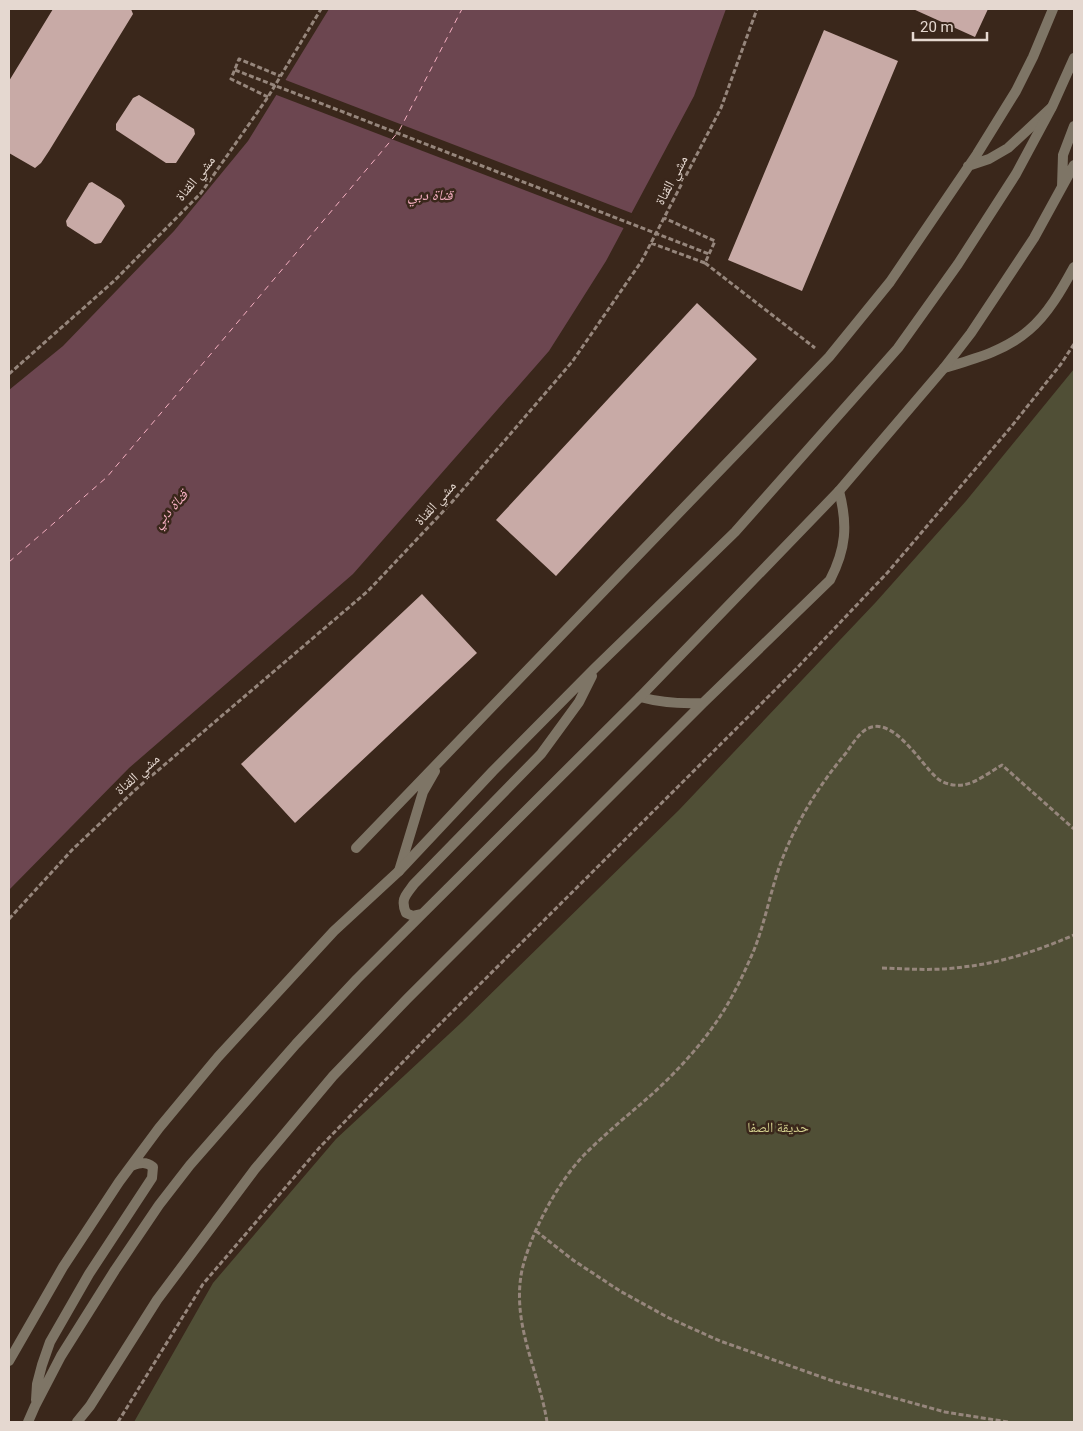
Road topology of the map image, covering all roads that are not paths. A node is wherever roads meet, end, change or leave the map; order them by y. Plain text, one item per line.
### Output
1 (1053, 9) edge
2 (1074, 58) edge
3 (1052, 107) junction
4 (1074, 126) edge
5 (1074, 165) edge
6 (968, 166) junction
7 (1062, 190) junction
8 (1074, 267) edge
9 (944, 368) junction
10 (839, 491) junction
11 (595, 668) junction
12 (640, 697) junction
13 (703, 703) junction
14 (441, 759) junction
15 (356, 848) dead end
16 (399, 871) junction
17 (422, 914) junction
18 (131, 1166) junction
19 (9, 1361) edge
20 (35, 1406) junction
21 (28, 1422) edge
22 (77, 1422) edge

1 - 6 street
2 - 3 street
3 - 6 street
3 - 11 street
4 - 7 street
5 - 7 street
6 - 14 street
7 - 9 street
8 - 9 street
9 - 10 street
10 - 12 street
10 - 13 street
11 - 16 street
11 - 17 street
12 - 13 street
12 - 17 street
13 - 22 street
14 - 15 street
14 - 16 street
16 - 18 street
17 - 20 street
18 - 19 street
18 - 20 street
20 - 21 street

